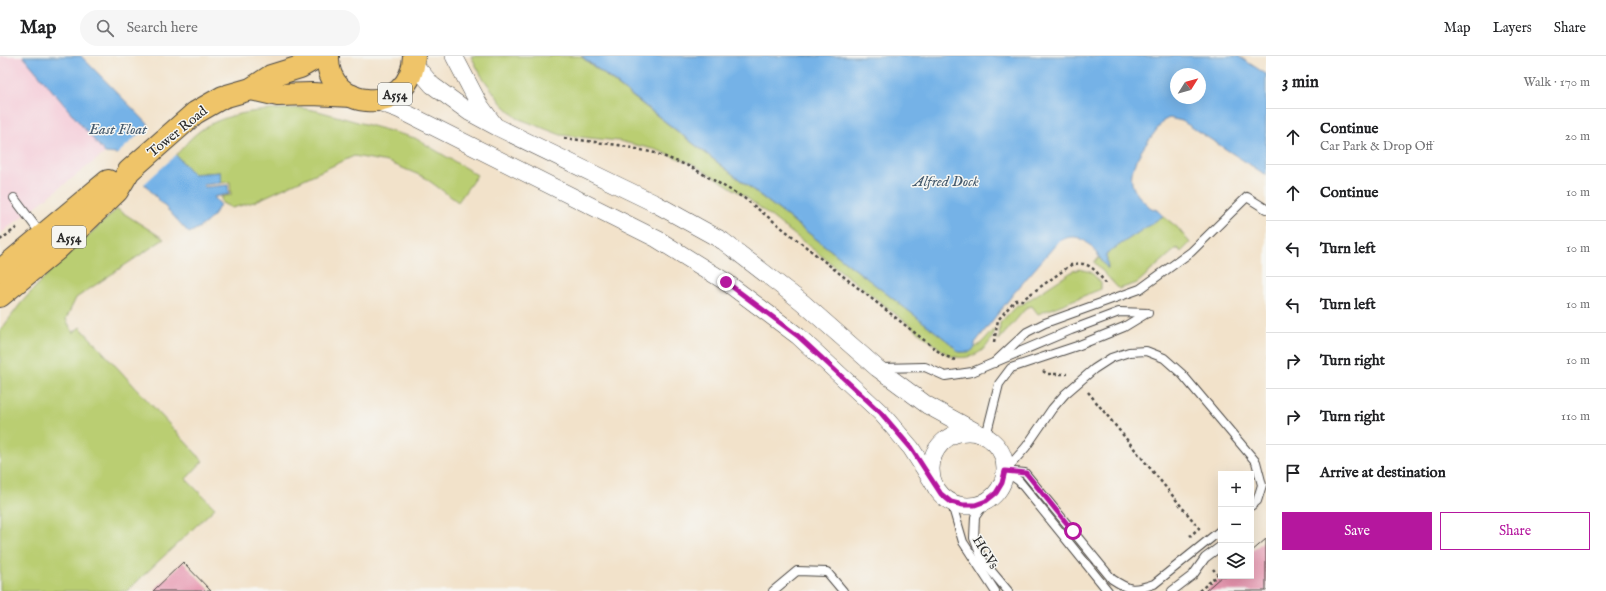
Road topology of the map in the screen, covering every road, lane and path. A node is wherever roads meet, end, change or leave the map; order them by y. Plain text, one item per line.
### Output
1 (319, 56) edge
2 (328, 56) edge
3 (454, 56) edge
4 (414, 60) edge
5 (251, 89) junction
6 (352, 96) junction
7 (376, 101) junction
8 (497, 127) junction
9 (563, 138) dead end
10 (14, 198) dead end
11 (1266, 209) edge
12 (22, 224) dead end
13 (0, 240) edge
14 (49, 243) junction
15 (0, 271) edge
16 (0, 296) edge
17 (1115, 298) junction
18 (990, 346) dead end
19 (956, 361) dead end
20 (994, 363) junction
21 (877, 368) junction
22 (1040, 368) dead end
23 (1070, 374) dead end
24 (1092, 397) dead end
25 (983, 435) junction
26 (1256, 462) junction
27 (1005, 471) junction
28 (1266, 474) edge
29 (934, 484) junction
30 (986, 501) junction
31 (951, 502) junction
32 (1254, 504) edge
33 (1218, 532) edge
34 (1188, 538) dead end
35 (1218, 548) edge
36 (1211, 566) dead end
37 (773, 591) edge
38 (843, 591) edge
39 (996, 591) edge
40 (1008, 591) edge
41 (1107, 591) edge
42 (1172, 591) edge
43 (1198, 591) edge

1 - 5 highway, Tower Road / A554
2 - 6 highway, A554
3 - 8 street
4 - 7 highway, A554
4 - 8 street
5 - 6 highway, Tower Road / A554
5 - 14 highway, Tower Road / A554
6 - 7 highway, A554
7 - 29 street
8 - 21 street
9 - 19 path
10 - 14 lane
11 - 17 lane
12 - 13 path
14 - 15 highway, Tower Road / A554
14 - 16 highway, Tower Road / A554
17 - 18 path
17 - 20 lane
20 - 21 lane
20 - 25 lane
21 - 25 street
22 - 23 path
24 - 34 path
25 - 27 street
25 - 29 street
26 - 27 lane
26 - 28 lane
26 - 32 lane
27 - 30 street
27 - 33 lane
27 - 41 lane
29 - 31 street
30 - 31 street
30 - 40 lane, HGVs
31 - 39 lane, HGVs
35 - 42 lane
36 - 43 path
37 - 38 lane

